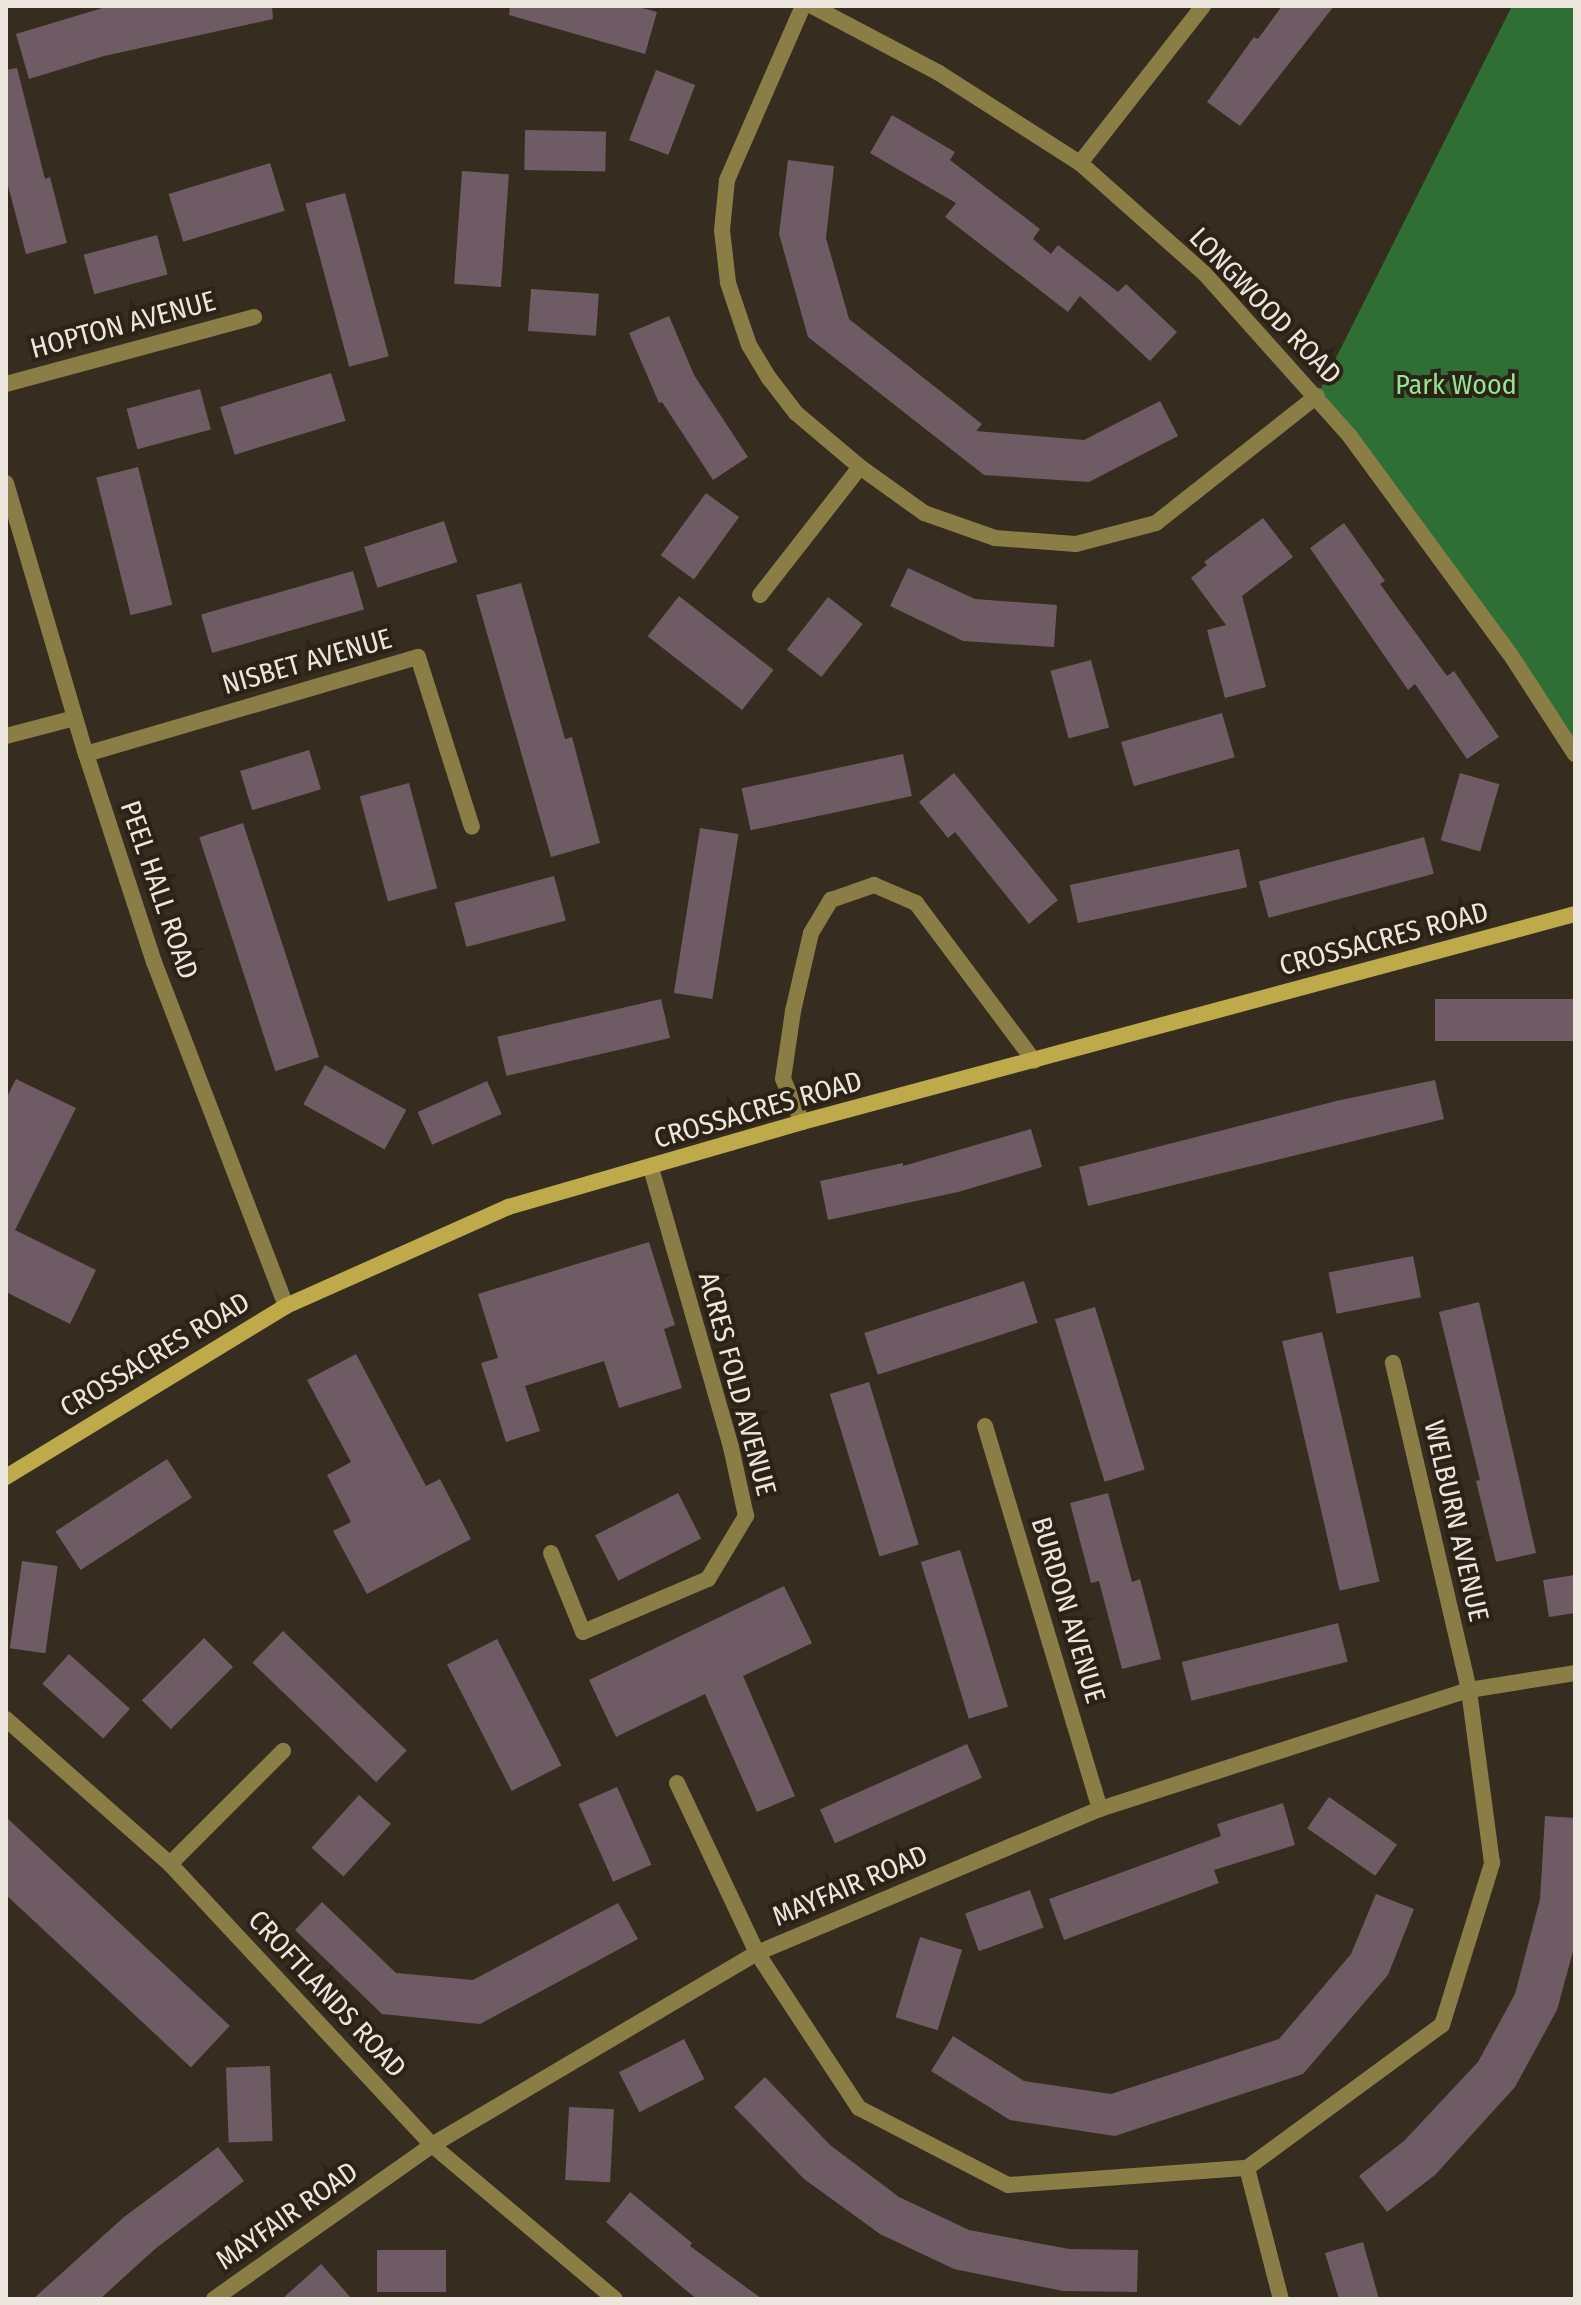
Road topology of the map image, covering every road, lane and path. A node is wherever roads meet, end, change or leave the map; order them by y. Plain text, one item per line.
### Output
1 (803, 6) edge
2 (812, 6) edge
3 (1203, 6) edge
4 (1080, 163) junction
5 (254, 317) dead end
6 (6, 384) edge
7 (1317, 396) junction
8 (860, 467) junction
9 (6, 483) edge
10 (760, 595) dead end
11 (75, 718) junction
12 (6, 736) edge
13 (86, 754) junction
14 (1575, 754) edge
15 (472, 827) dead end
16 (1575, 914) edge
17 (1034, 1061) junction
18 (802, 1122) junction
19 (651, 1168) junction
20 (286, 1306) junction
21 (1393, 1363) dead end
22 (985, 1426) dead end
23 (6, 1477) edge
24 (551, 1553) dead end
25 (1575, 1673) edge
26 (1469, 1690) junction
27 (6, 1719) edge
28 (283, 1751) dead end
29 (677, 1783) dead end
30 (1100, 1809) junction
31 (170, 1864) junction
32 (757, 1953) junction
33 (432, 2145) junction
34 (1247, 2168) junction
35 (214, 2299) edge
36 (615, 2299) edge
37 (1281, 2299) edge

1 - 8 street
2 - 4 street, LONGWOOD ROAD
3 - 4 street
4 - 7 street, LONGWOOD ROAD
5 - 6 street, HOPTON AVENUE
7 - 8 street
7 - 14 street, LONGWOOD ROAD
8 - 10 street
9 - 11 street, PEEL HALL ROAD
11 - 12 street
11 - 13 street, PEEL HALL ROAD
13 - 15 street, NISBET AVENUE
13 - 20 street, PEEL HALL ROAD
16 - 17 street, CROSSACRES ROAD
17 - 18 street, CROSSACRES ROAD
17 - 18 street
18 - 19 street, CROSSACRES ROAD
19 - 20 street, CROSSACRES ROAD
19 - 24 street, ACRES FOLD AVENUE
20 - 23 street, CROSSACRES ROAD
21 - 26 street, WELBURN AVENUE
22 - 30 street, BURDON AVENUE
25 - 26 street, MAYFAIR ROAD
26 - 30 street, MAYFAIR ROAD
26 - 34 street, WELBURN AVENUE
27 - 31 street, CROFTLANDS ROAD
28 - 31 street
29 - 32 street
30 - 32 street, MAYFAIR ROAD
31 - 33 street, CROFTLANDS ROAD
32 - 33 street, MAYFAIR ROAD
32 - 34 street
33 - 35 street, MAYFAIR ROAD
33 - 36 street, CROFTLANDS ROAD
34 - 37 street

